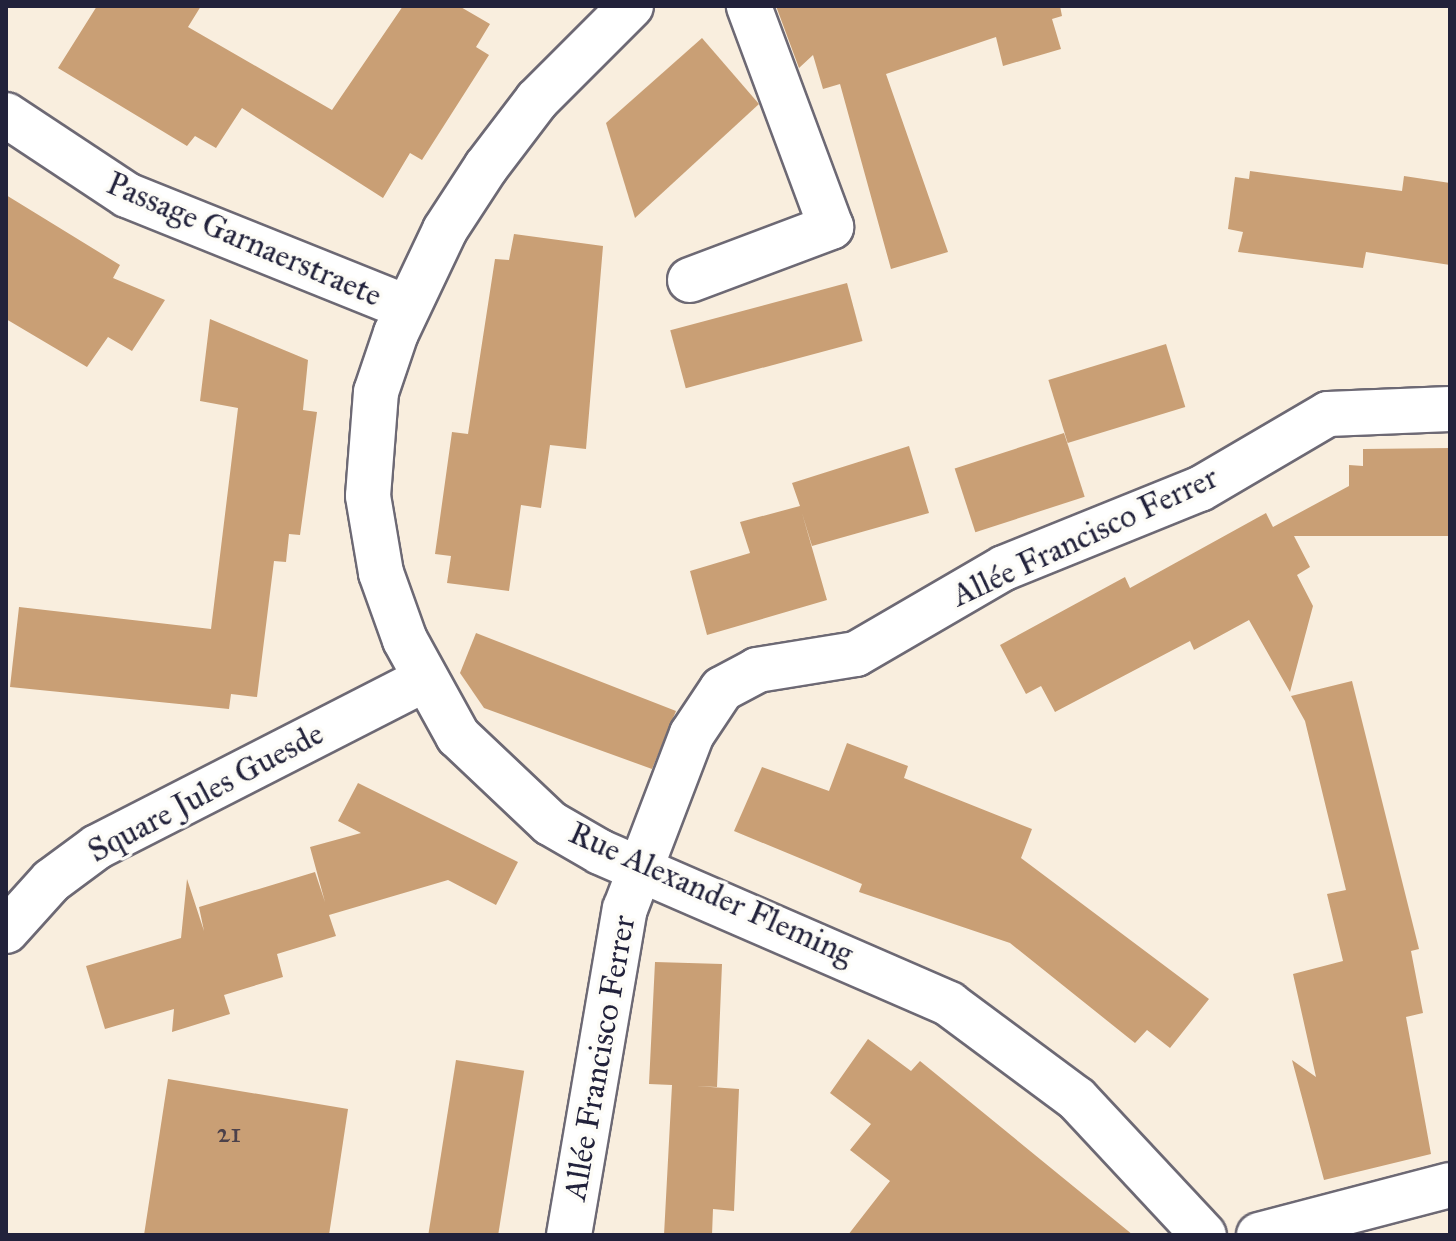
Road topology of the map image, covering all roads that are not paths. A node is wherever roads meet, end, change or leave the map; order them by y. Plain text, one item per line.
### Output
1 (631, 6) edge
2 (749, 6) edge
3 (6, 115) edge
4 (690, 280) dead end
5 (406, 307) junction
6 (1450, 409) edge
7 (424, 680) junction
8 (638, 868) junction
9 (6, 931) edge
10 (1450, 1185) edge
11 (569, 1235) edge
12 (1204, 1235) edge
13 (1259, 1235) edge

1 - 5 street, Rue Alexander Fleming
2 - 4 street
3 - 5 street, Passage Garnaerstraete
5 - 7 street, Rue Alexander Fleming
6 - 8 street, Allée Francisco Ferrer
7 - 8 street, Rue Alexander Fleming
7 - 9 street, Square Jules Guesde
8 - 11 street, Allée Francisco Ferrer
8 - 12 street, Rue Alexander Fleming
10 - 13 street

